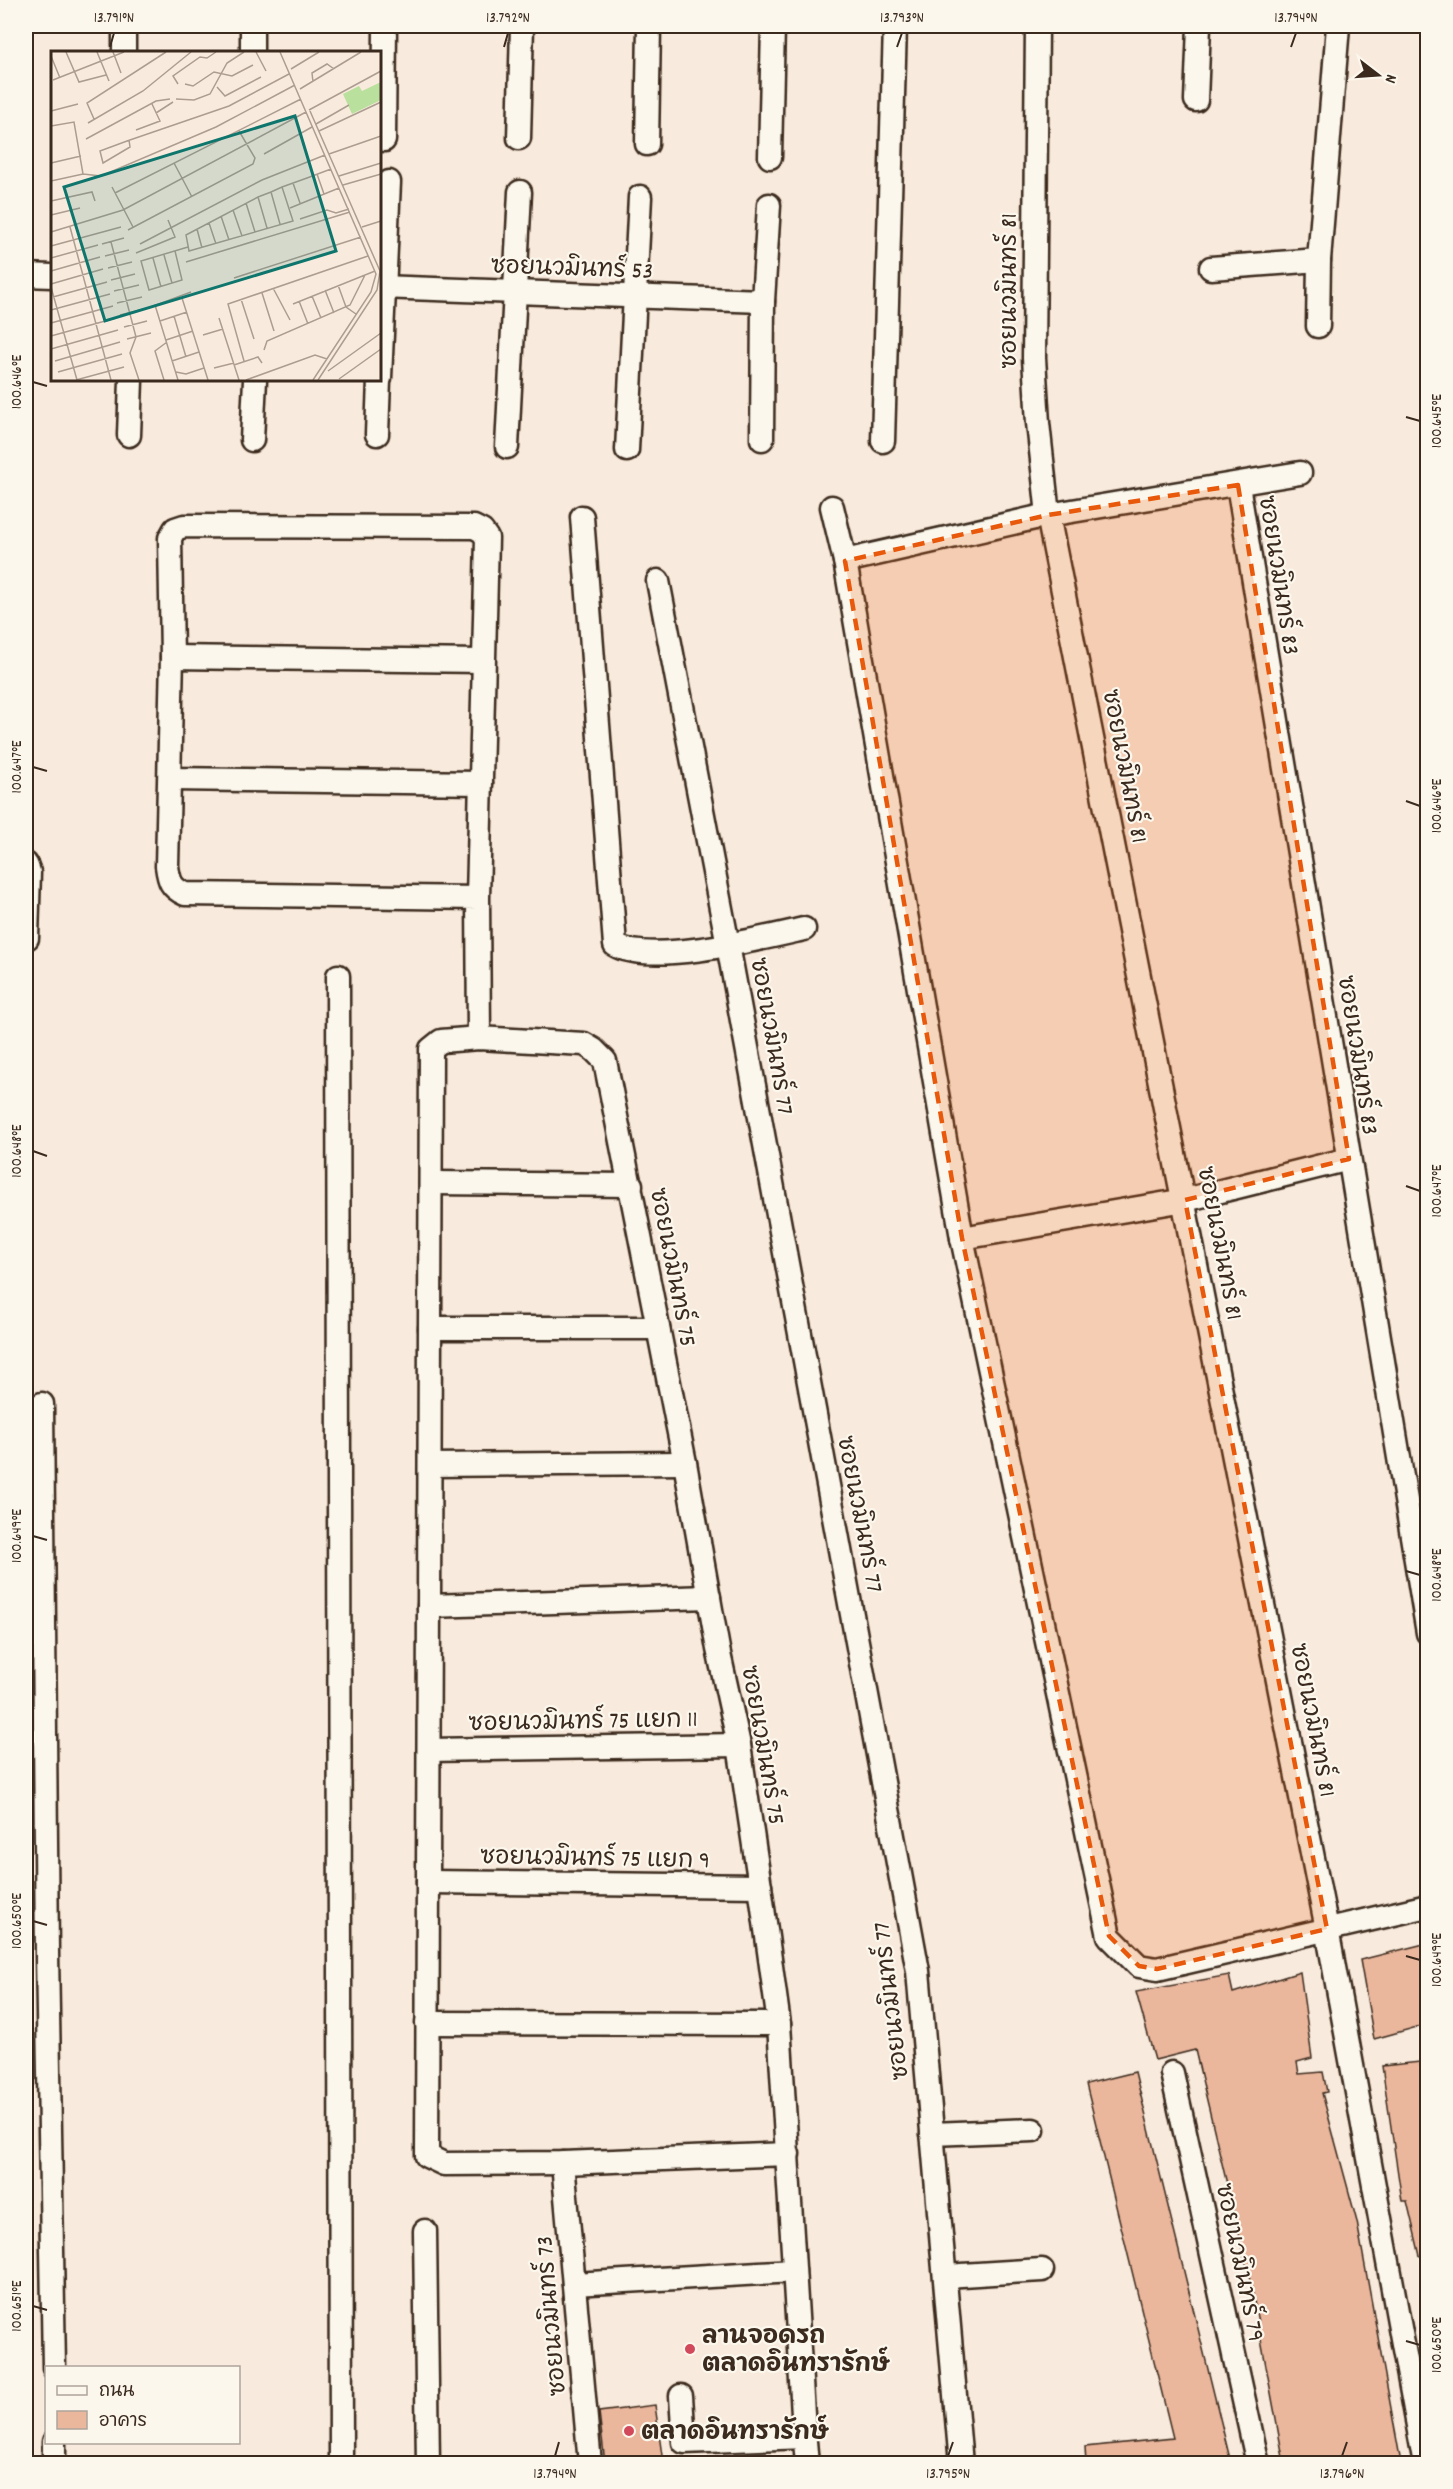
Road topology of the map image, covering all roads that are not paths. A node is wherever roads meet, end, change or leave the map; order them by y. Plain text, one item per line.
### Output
1 (124, 26) edge
2 (252, 26) edge
3 (385, 26) edge
4 (522, 26) edge
5 (649, 26) edge
6 (772, 26) edge
7 (895, 26) edge
8 (1036, 26) edge
9 (1199, 26) edge
10 (1338, 26) edge
11 (124, 51) edge
12 (252, 51) edge
13 (1196, 100) dead end
14 (519, 138) dead end
15 (384, 140) dead end
16 (647, 144) dead end
17 (770, 157) dead end
18 (389, 182) dead end
19 (520, 192) dead end
20 (640, 197) dead end
21 (769, 205) dead end
22 (1319, 260) junction
23 (1211, 268) dead end
24 (26, 275) edge
25 (51, 276) edge
26 (382, 287) edge
27 (514, 292) junction
28 (636, 296) junction
29 (763, 301) junction
30 (1318, 326) dead end
31 (381, 333) edge
32 (131, 381) edge
33 (255, 381) edge
34 (380, 381) edge
35 (377, 434) dead end
36 (129, 435) dead end
37 (252, 440) dead end
38 (762, 440) dead end
39 (883, 441) dead end
40 (507, 447) dead end
41 (627, 450) dead end
42 (1300, 473) dead end
43 (1238, 485) junction
44 (832, 507) dead end
45 (1048, 515) junction
46 (582, 517) dead end
47 (845, 561) junction
48 (658, 581) dead end
49 (172, 657) junction
50 (483, 661) junction
51 (171, 779) junction
52 (481, 783) junction
53 (26, 864) edge
54 (478, 898) junction
55 (804, 929) dead end
56 (27, 938) edge
57 (728, 945) junction
58 (338, 976) dead end
59 (479, 1038) junction
60 (1349, 1159) junction
61 (431, 1183) junction
62 (631, 1185) junction
63 (1185, 1200) junction
64 (962, 1238) junction
65 (430, 1328) junction
66 (658, 1328) junction
67 (42, 1404) dead end
68 (685, 1463) junction
69 (430, 1465) junction
70 (709, 1597) junction
71 (429, 1606) junction
72 (1428, 1633) edge
73 (739, 1745) junction
74 (429, 1750) junction
75 (428, 1882) junction
76 (760, 1886) junction
77 (1428, 1906) edge
78 (1327, 1929) junction
79 (427, 2023) junction
80 (778, 2024) junction
81 (1172, 2073) dead end
82 (1033, 2130) dead end
83 (932, 2134) junction
84 (788, 2154) junction
85 (563, 2163) junction
86 (424, 2231) dead end
87 (1042, 2270) dead end
88 (794, 2271) junction
89 (946, 2276) junction
90 (574, 2284) junction
91 (54, 2366) edge
92 (681, 2396) dead end
93 (804, 2437) junction
94 (54, 2444) edge
95 (54, 2463) edge
96 (341, 2463) edge
97 (428, 2463) edge
98 (590, 2463) edge
99 (807, 2463) edge
100 (961, 2463) edge
101 (1258, 2463) edge
102 (1425, 2463) edge

1 - 11 street
2 - 12 street
3 - 15 street
4 - 14 street
5 - 16 street
6 - 17 street
7 - 39 street
8 - 45 street, ซอยนวมินทร์ 81
9 - 13 street
10 - 22 street
18 - 26 street
19 - 27 street
20 - 28 street
21 - 29 street
22 - 23 street
22 - 30 street
24 - 25 street
26 - 27 street, ซอยนวมินทร์ 53
26 - 31 street
27 - 28 street, ซอยนวมินทร์ 53
27 - 40 street
28 - 29 street, ซอยนวมินทร์ 53
28 - 41 street
29 - 38 street
32 - 36 street
33 - 37 street
34 - 35 street
42 - 43 street, ซอยนวมินทร์ 83
43 - 45 street, ซอยนวมินทร์ 83
43 - 60 street, ซอยนวมินทร์ 83
44 - 47 street
45 - 47 street, ซอยนวมินทร์ 83
45 - 63 street, ซอยนวมินทร์ 81
46 - 57 street
47 - 64 street
48 - 57 street, ซอยนวมินทร์ 77
49 - 50 street
49 - 50 street
49 - 51 street
50 - 52 street
51 - 52 street
51 - 54 street
52 - 54 street
53 - 56 street
54 - 59 street
55 - 57 street
57 - 83 street, ซอยนวมินทร์ 77
58 - 96 street
59 - 61 street
59 - 62 street, ซอยนวมินทร์ 75
60 - 63 street
60 - 72 street, ซอยนวมินทร์ 83
61 - 62 street
61 - 65 street
62 - 66 street, ซอยนวมินทร์ 75
63 - 64 street
63 - 78 street, ซอยนวมินทร์ 81
64 - 78 street
65 - 66 street
65 - 69 street
66 - 68 street, ซอยนวมินทร์ 75
67 - 91 street
68 - 69 street
68 - 70 street, ซอยนวมินทร์ 75
69 - 71 street
70 - 71 street
70 - 73 street, ซอยนวมินทร์ 75
71 - 74 street
73 - 74 street, ซอยนวมินทร์ 75 แยก 11
73 - 76 street, ซอยนวมินทร์ 75
74 - 75 street
75 - 76 street, ซอยนวมินทร์ 75 แยก 9
75 - 79 street
76 - 80 street, ซอยนวมินทร์ 75
77 - 78 street
78 - 102 street, ซอยนวมินทร์ 81
79 - 80 street
79 - 85 street
80 - 84 street, ซอยนวมินทร์ 75
81 - 101 street, ซอยนวมินทร์ 79
82 - 83 street
83 - 89 street, ซอยนวมินทร์ 77
84 - 85 street
84 - 88 street, ซอยนวมินทร์ 75
85 - 90 street, ซอยนวมินทร์ 73
86 - 97 street
87 - 89 street
88 - 90 street
88 - 93 street, ซอยนวมินทร์ 75
89 - 100 street, ซอยนวมินทร์ 77
90 - 98 street, ซอยนวมินทร์ 73
92 - 93 street
93 - 99 street, ซอยนวมินทร์ 75
94 - 95 street

